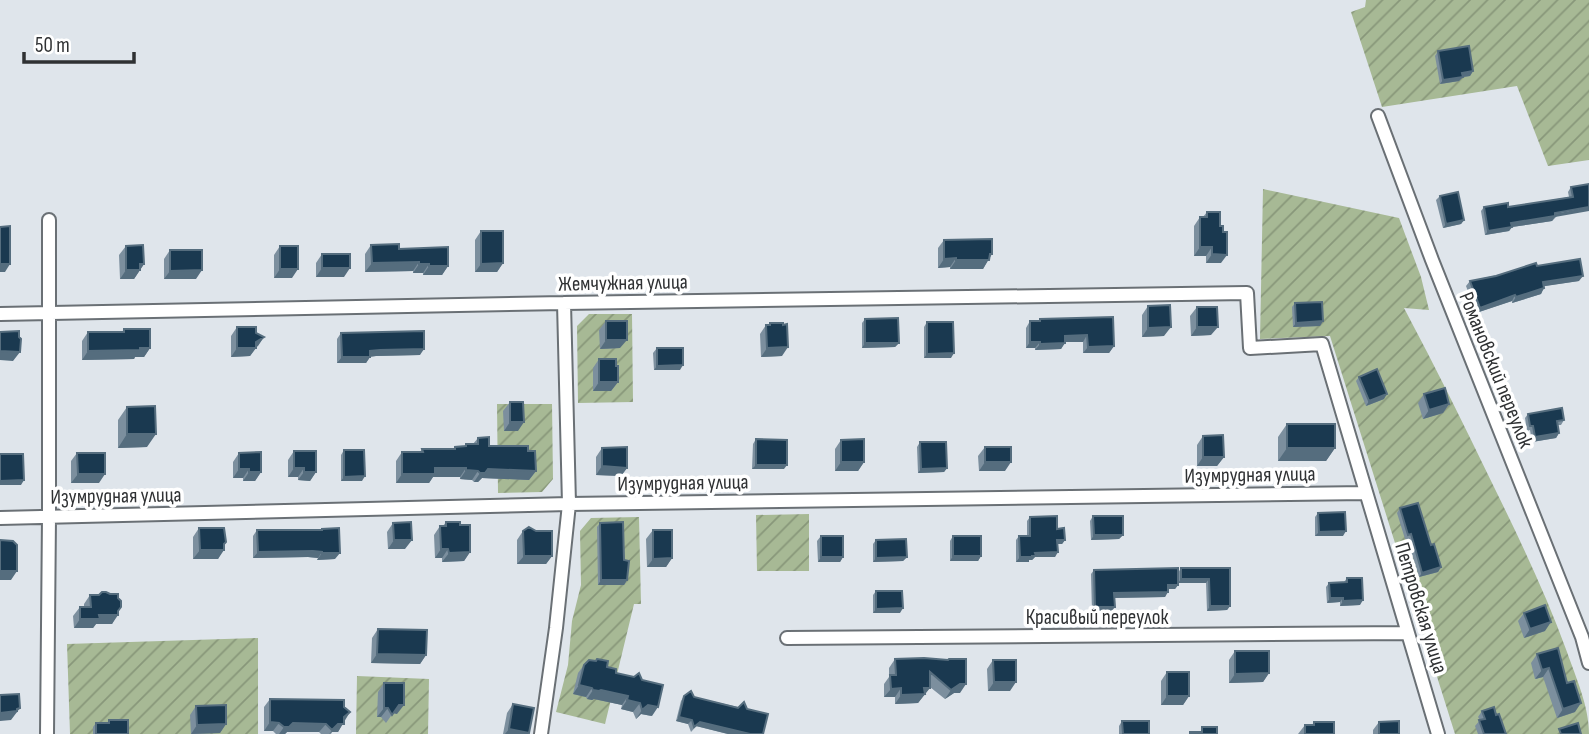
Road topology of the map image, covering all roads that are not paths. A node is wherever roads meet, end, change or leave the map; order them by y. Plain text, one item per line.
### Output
1 (1378, 116) dead end
2 (49, 220) dead end
3 (1247, 293) joint
4 (564, 303) junction
5 (49, 313) junction
6 (0, 314) edge
7 (1366, 493) junction
8 (569, 504) junction
9 (49, 517) junction
10 (0, 518) edge
11 (1408, 633) junction
12 (1585, 636) edge
13 (787, 638) dead end
14 (1589, 663) edge
15 (47, 734) edge
16 (541, 734) edge
17 (1438, 734) edge

1 - 12 street, Романовский переулок
2 - 5 street
3 - 4 street, Жемчужная улица
3 - 7 street, Петровская улица
4 - 5 street, Жемчужная улица
4 - 8 street
5 - 6 street, Жемчужная улица
5 - 9 street
7 - 8 street, Изумрудная улица
7 - 11 street, Петровская улица
8 - 9 street, Изумрудная улица
8 - 16 street
9 - 10 street, Изумрудная улица
9 - 15 street
11 - 13 street, Красивый переулок
11 - 17 street, Петровская улица
12 - 14 street

